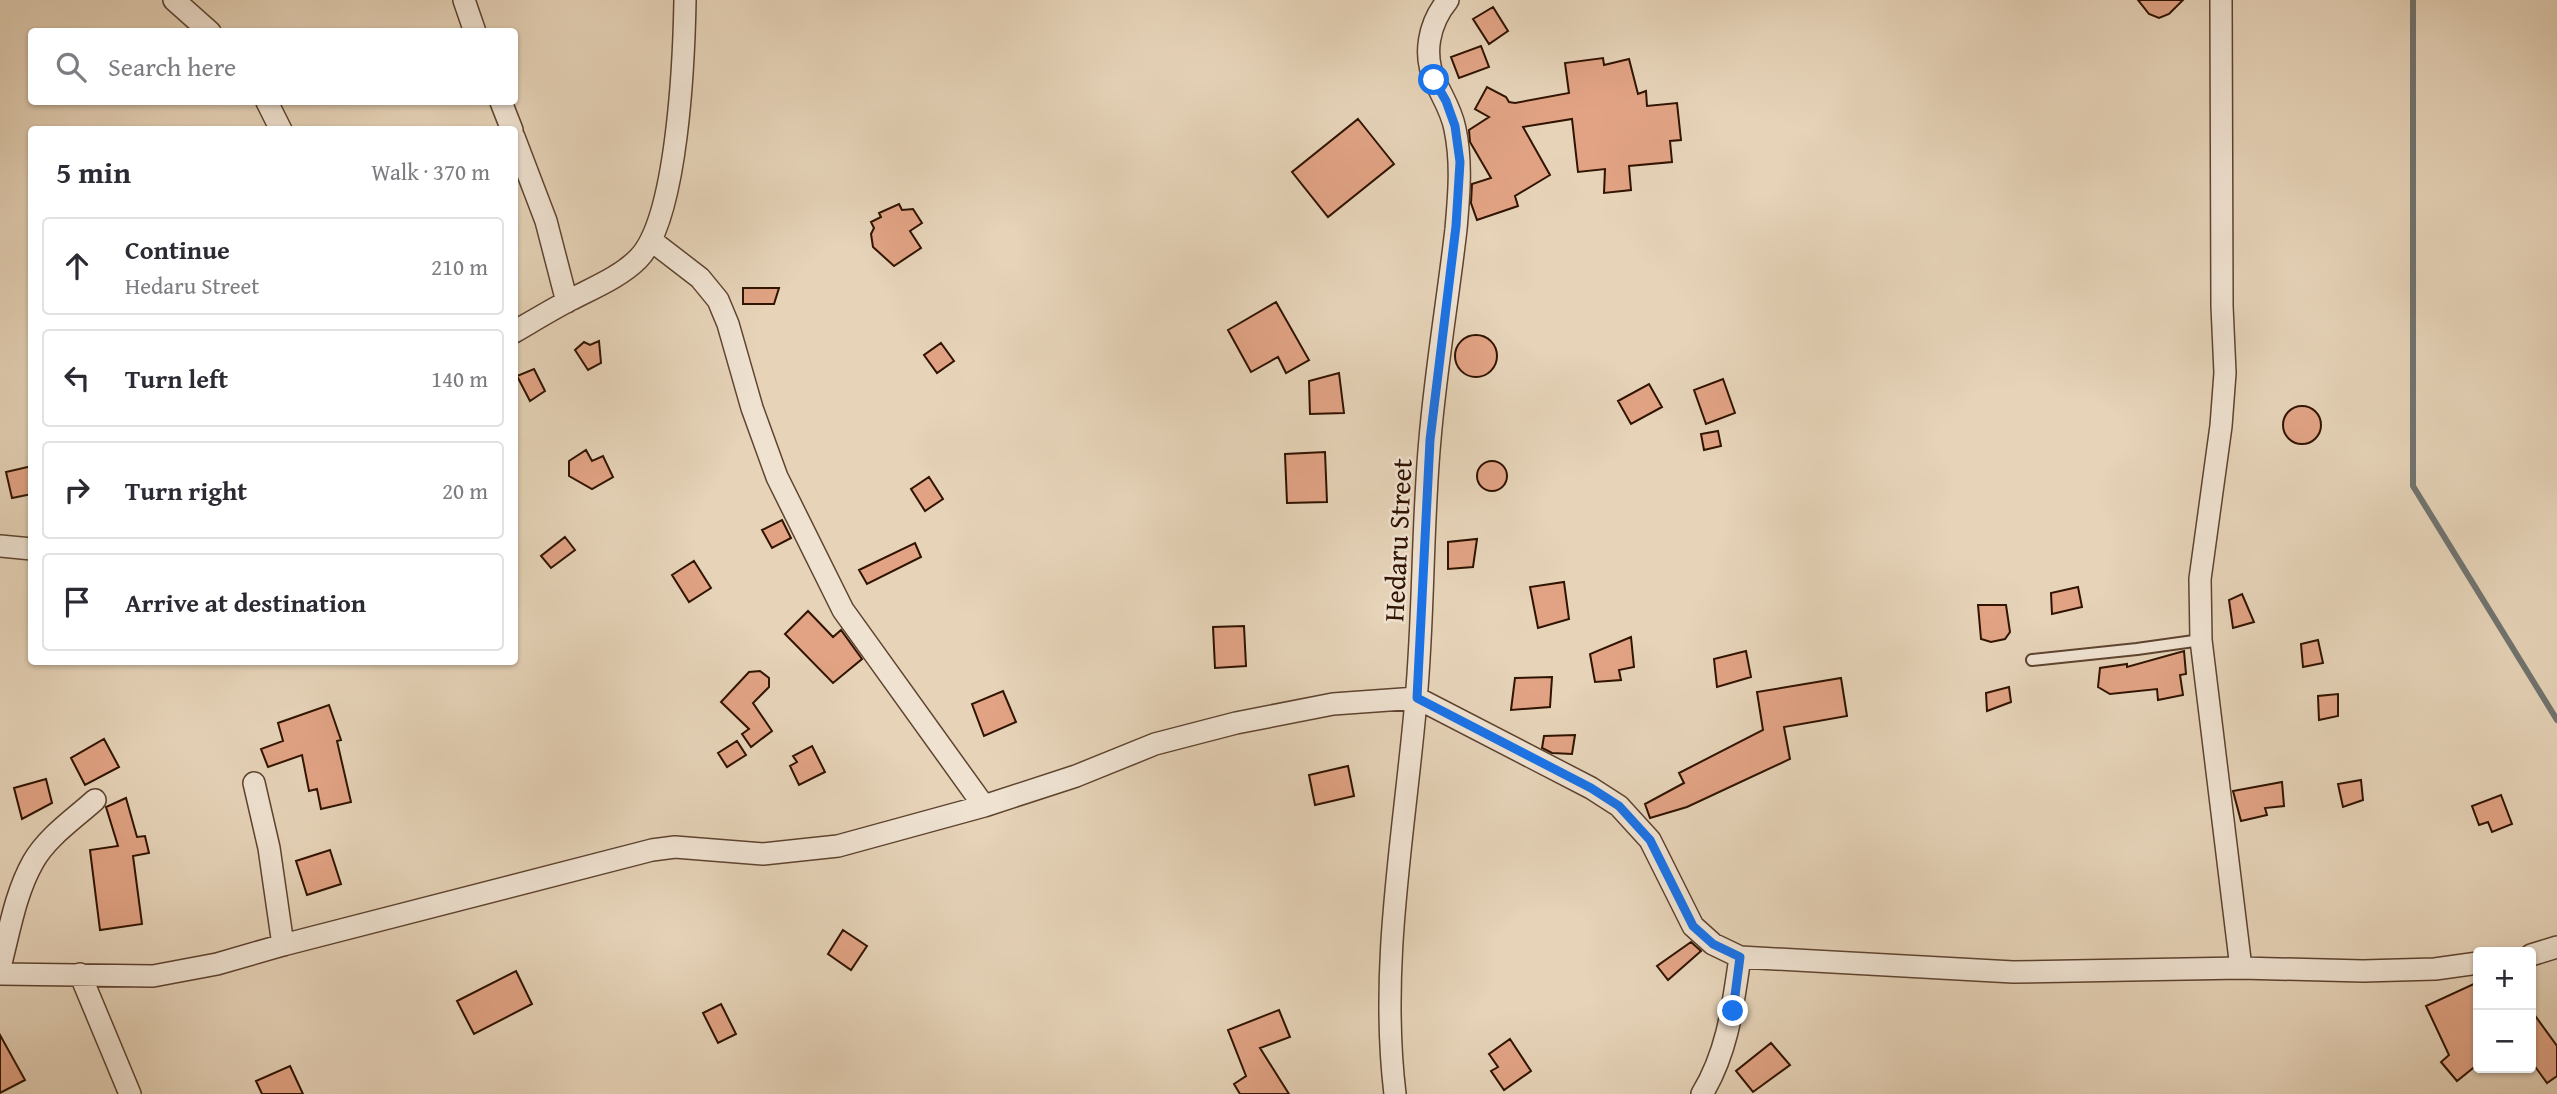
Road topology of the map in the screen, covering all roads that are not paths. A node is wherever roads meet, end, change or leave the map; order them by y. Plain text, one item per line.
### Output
1 (174, 0) edge
2 (464, 0) edge
3 (685, 0) edge
4 (1448, 0) edge
5 (2221, 0) edge
6 (206, 28) edge
7 (474, 28) edge
8 (268, 105) edge
9 (502, 105) edge
10 (279, 126) edge
11 (510, 126) edge
12 (518, 148) edge
13 (652, 241) junction
14 (567, 302) junction
15 (518, 330) edge
16 (0, 546) edge
17 (28, 549) edge
18 (2201, 640) junction
19 (2032, 660) dead end
20 (1417, 698) junction
21 (254, 783) dead end
22 (95, 800) dead end
23 (984, 806) junction
24 (283, 945) junction
25 (2557, 947) edge
26 (2536, 953) edge
27 (1740, 957) junction
28 (2473, 964) edge
29 (0, 967) edge
30 (2241, 968) junction
31 (0, 974) edge
32 (80, 974) junction
33 (130, 1094) edge
34 (1395, 1094) edge
35 (1702, 1094) edge

1 - 6 street
2 - 7 street
3 - 13 street
4 - 20 street, Hedaru Street
5 - 18 street
8 - 10 street
9 - 11 street
12 - 14 street
13 - 14 street
13 - 23 street
14 - 15 street
16 - 17 street
18 - 19 lane
18 - 30 street
20 - 23 street
20 - 27 street
20 - 34 street, Hedaru Street
21 - 24 street
22 - 29 street
23 - 24 street
24 - 32 street
25 - 26 street
27 - 30 street
27 - 35 street
28 - 30 street
31 - 32 street
32 - 33 street

